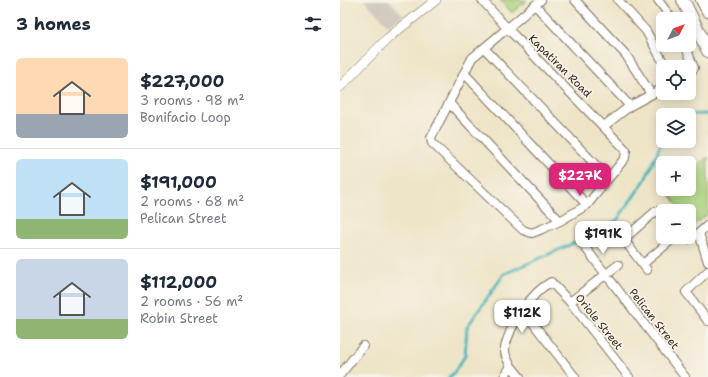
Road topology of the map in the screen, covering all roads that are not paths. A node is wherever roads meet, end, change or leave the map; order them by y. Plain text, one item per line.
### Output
1 (436, 0) edge
2 (482, 0) edge
3 (575, 0) edge
4 (618, 0) edge
5 (658, 0) edge
6 (684, 0) edge
7 (702, 0) edge
8 (538, 2) edge
9 (708, 11) edge
10 (667, 12) edge
11 (507, 28) junction
12 (484, 48) junction
13 (708, 51) edge
14 (662, 60) edge
15 (464, 73) junction
16 (340, 87) edge
17 (656, 92) edge
18 (651, 94) junction
19 (450, 104) junction
20 (630, 106) junction
21 (604, 126) junction
22 (608, 178) junction
23 (587, 204) junction
24 (656, 211) edge
25 (560, 221) junction
26 (708, 225) edge
27 (615, 228) dead end
28 (699, 233) junction
29 (696, 235) edge
30 (624, 239) junction
31 (668, 244) edge
32 (584, 246) dead end
33 (708, 262) edge
34 (618, 265) dead end
35 (708, 271) edge
36 (606, 275) junction
37 (570, 302) junction
38 (522, 309) junction
39 (708, 321) edge
40 (363, 346) dead end
41 (511, 366) junction
42 (340, 375) edge
43 (504, 377) edge
44 (520, 377) edge
45 (575, 377) edge
46 (629, 377) edge
47 (685, 377) edge

1 - 16 street
2 - 11 street, Kapatiran Road
3 - 18 street
4 - 14 street
5 - 10 street
6 - 13 main road
7 - 9 main road
8 - 11 street
8 - 20 street
11 - 12 street
11 - 21 street, Kapatiran Road
12 - 15 street
12 - 22 street
15 - 19 street
15 - 23 street
17 - 18 street
18 - 20 street
19 - 25 street
19 - 25 street
20 - 21 street
21 - 22 street, Kapatiran Road
22 - 23 street
23 - 25 street
24 - 30 street
26 - 28 street
27 - 30 street
28 - 29 street
28 - 33 street
30 - 31 street
32 - 36 street, Pelican Street
34 - 36 street
35 - 39 street
36 - 37 street
36 - 47 street, Pelican Street
37 - 38 street, Oriole Street
37 - 46 street, Oriole Street
38 - 41 street
38 - 45 street
40 - 42 street
41 - 43 street
41 - 44 street

